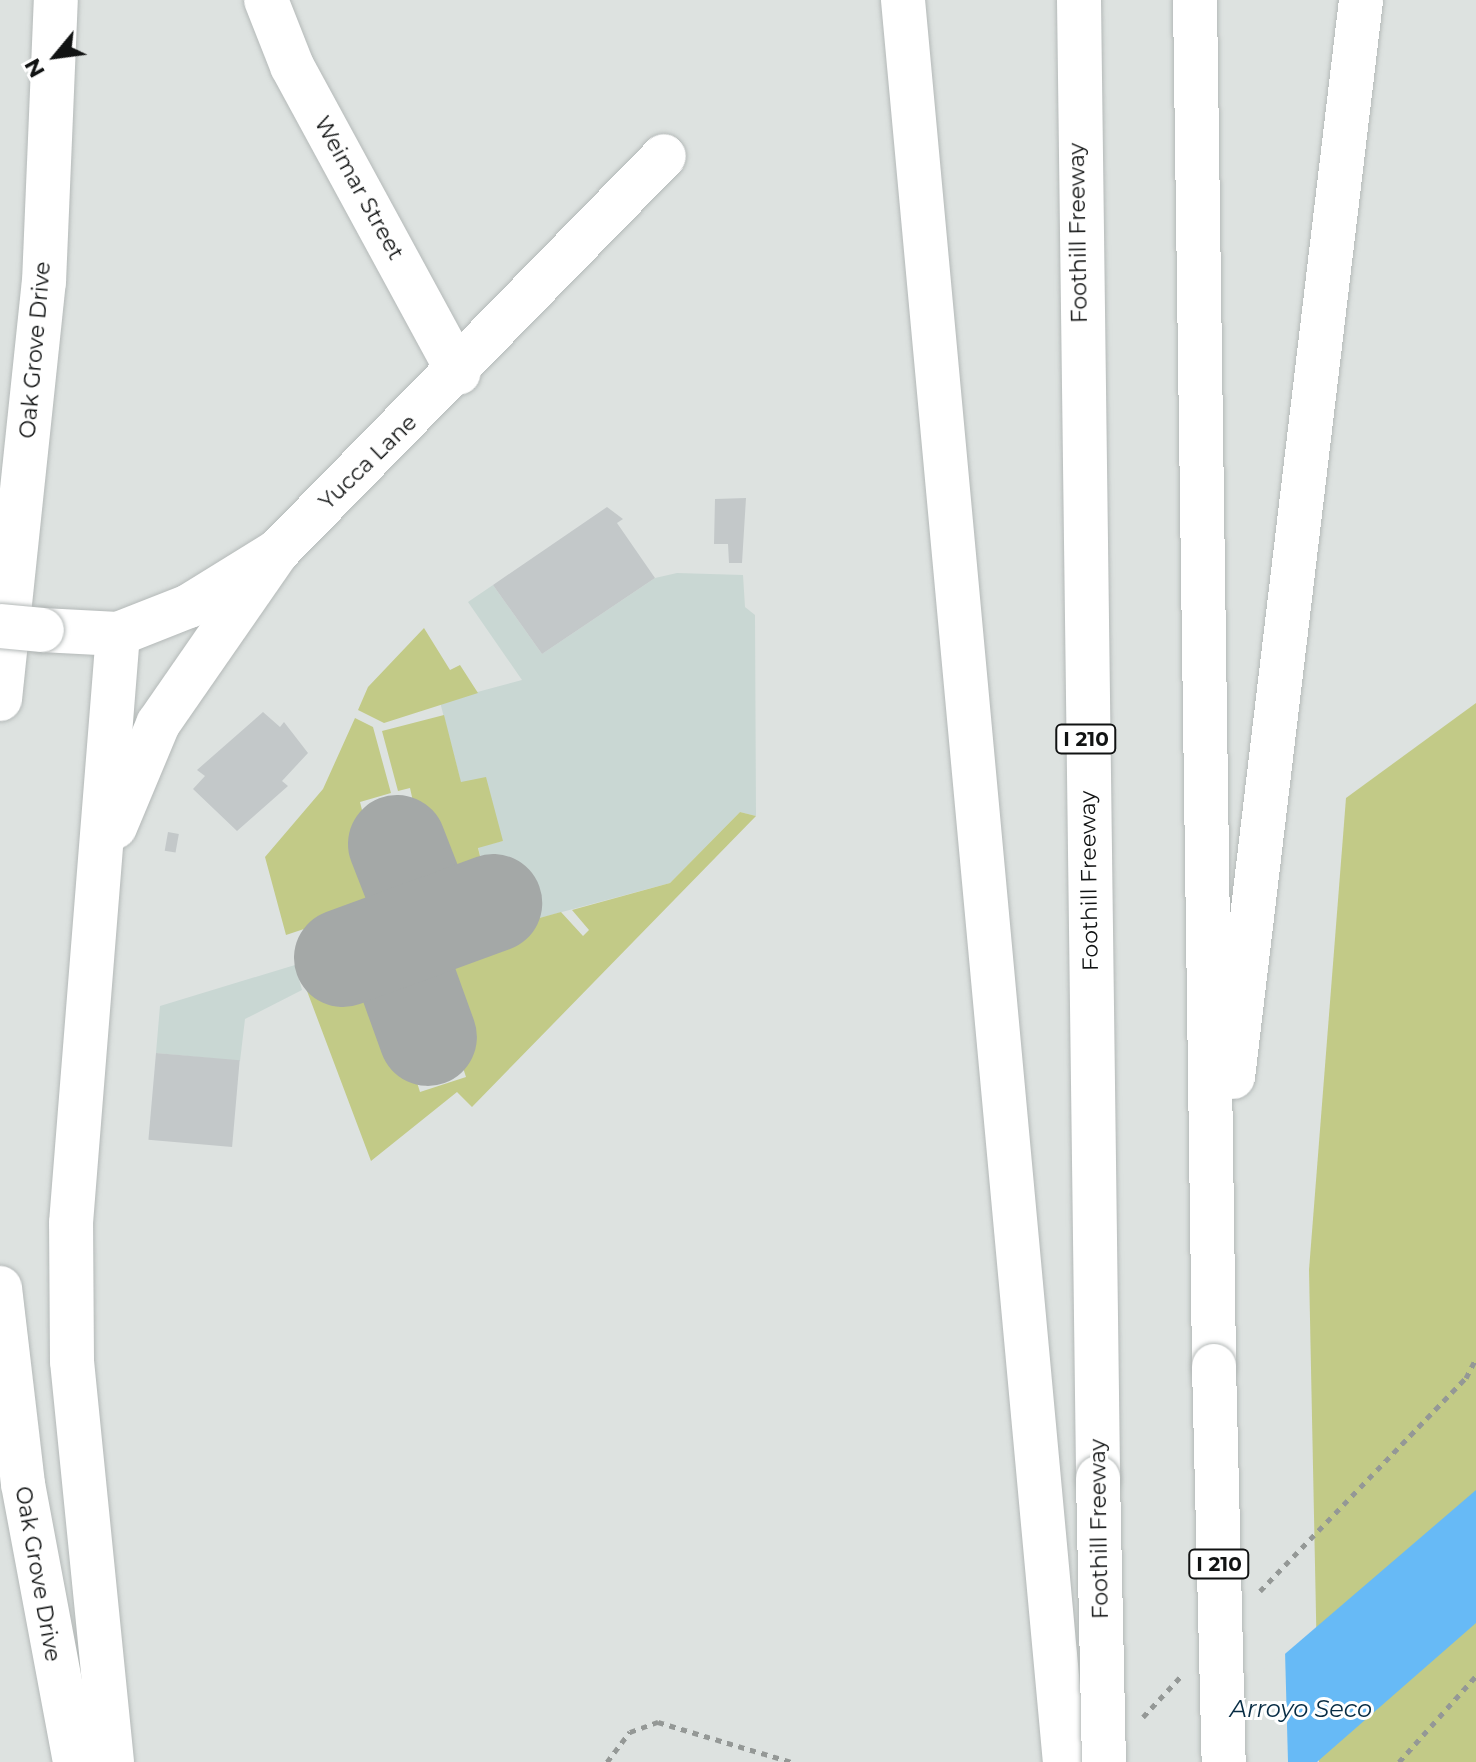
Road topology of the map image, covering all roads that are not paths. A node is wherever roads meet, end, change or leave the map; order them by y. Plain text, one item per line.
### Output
1 (56, 0) edge
2 (266, 0) edge
3 (903, 0) edge
4 (1079, 0) edge
5 (1195, 0) edge
6 (1361, 0) edge
7 (664, 156) dead end
8 (459, 373) junction
9 (278, 551) junction
10 (21, 628) edge
11 (118, 634) junction
12 (0, 699) edge
13 (102, 858) junction
14 (1212, 1246) junction
15 (0, 1288) edge
16 (75, 1762) edge
17 (112, 1762) edge
18 (1065, 1762) edge
19 (1104, 1762) edge
20 (1224, 1762) edge

1 - 12 main road, Oak Grove Drive
2 - 8 main road, Weimar Street
3 - 18 main road
4 - 19 main road, Foothill Freeway / I 210, bridge
5 - 14 main road, I 210
6 - 14 main road
7 - 8 main road, Yucca Lane
8 - 9 main road, Yucca Lane
9 - 11 main road, Yucca Lane
9 - 13 main road
10 - 11 main road, Yucca Lane
11 - 13 main road
13 - 17 main road
14 - 20 main road, I 210, bridge
15 - 16 main road, Oak Grove Drive

